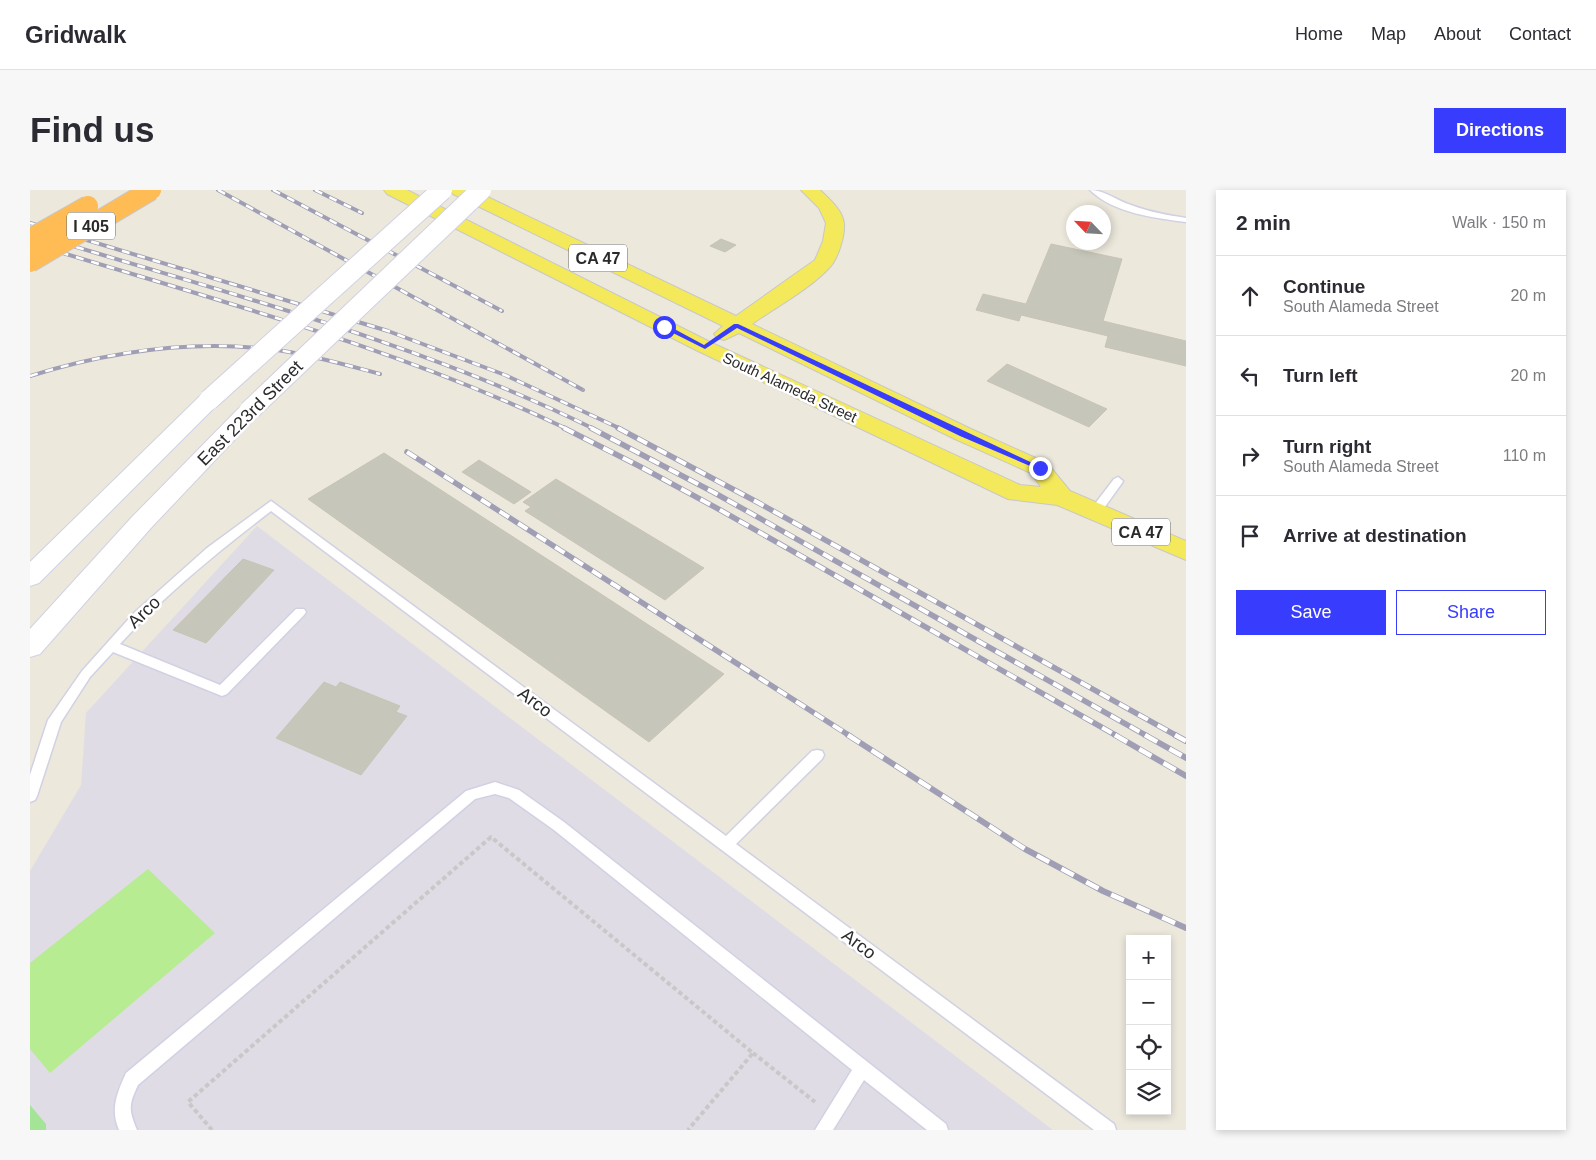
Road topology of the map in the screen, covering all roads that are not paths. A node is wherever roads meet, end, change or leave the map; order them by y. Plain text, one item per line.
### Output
1 (131, 190) edge
2 (151, 190) edge
3 (393, 190) edge
4 (442, 190) edge
5 (459, 190) edge
6 (482, 190) edge
7 (810, 190) edge
8 (1094, 190) edge
9 (100, 192) edge
10 (1186, 220) edge
11 (30, 226) edge
12 (30, 239) edge
13 (30, 249) edge
14 (30, 262) edge
15 (736, 325) junction
16 (705, 347) junction
17 (1118, 481) dead end
18 (1061, 496) junction
19 (1095, 512) junction
20 (1186, 552) edge
21 (30, 577) edge
22 (300, 612) dead end
23 (111, 646) junction
24 (30, 647) edge
25 (817, 756) dead end
26 (30, 796) edge
27 (726, 845) junction
28 (862, 1068) junction
29 (129, 1130) edge
30 (823, 1130) edge
31 (940, 1130) edge
32 (1108, 1130) edge

1 - 13 highway
2 - 14 highway, I 405, bridge
3 - 16 main road, South Alameda Street / CA 47
4 - 21 main road, East 223rd Street, bridge
5 - 15 main road, South Alameda Street / CA 47
6 - 24 main road, East 223rd Street, bridge
7 - 15 main road
8 - 10 lane
9 - 11 highway, I 405
9 - 12 highway, bridge
15 - 16 main road
15 - 18 main road, South Alameda Street / CA 47
16 - 18 main road, South Alameda Street / CA 47
17 - 19 lane
18 - 19 main road, South Alameda Street / CA 47
19 - 20 main road, South Alameda Street / CA 47
22 - 23 lane
23 - 26 lane, Arco
23 - 27 lane, Arco
25 - 27 lane
27 - 32 lane, Arco
28 - 29 lane
28 - 30 lane
28 - 31 lane

